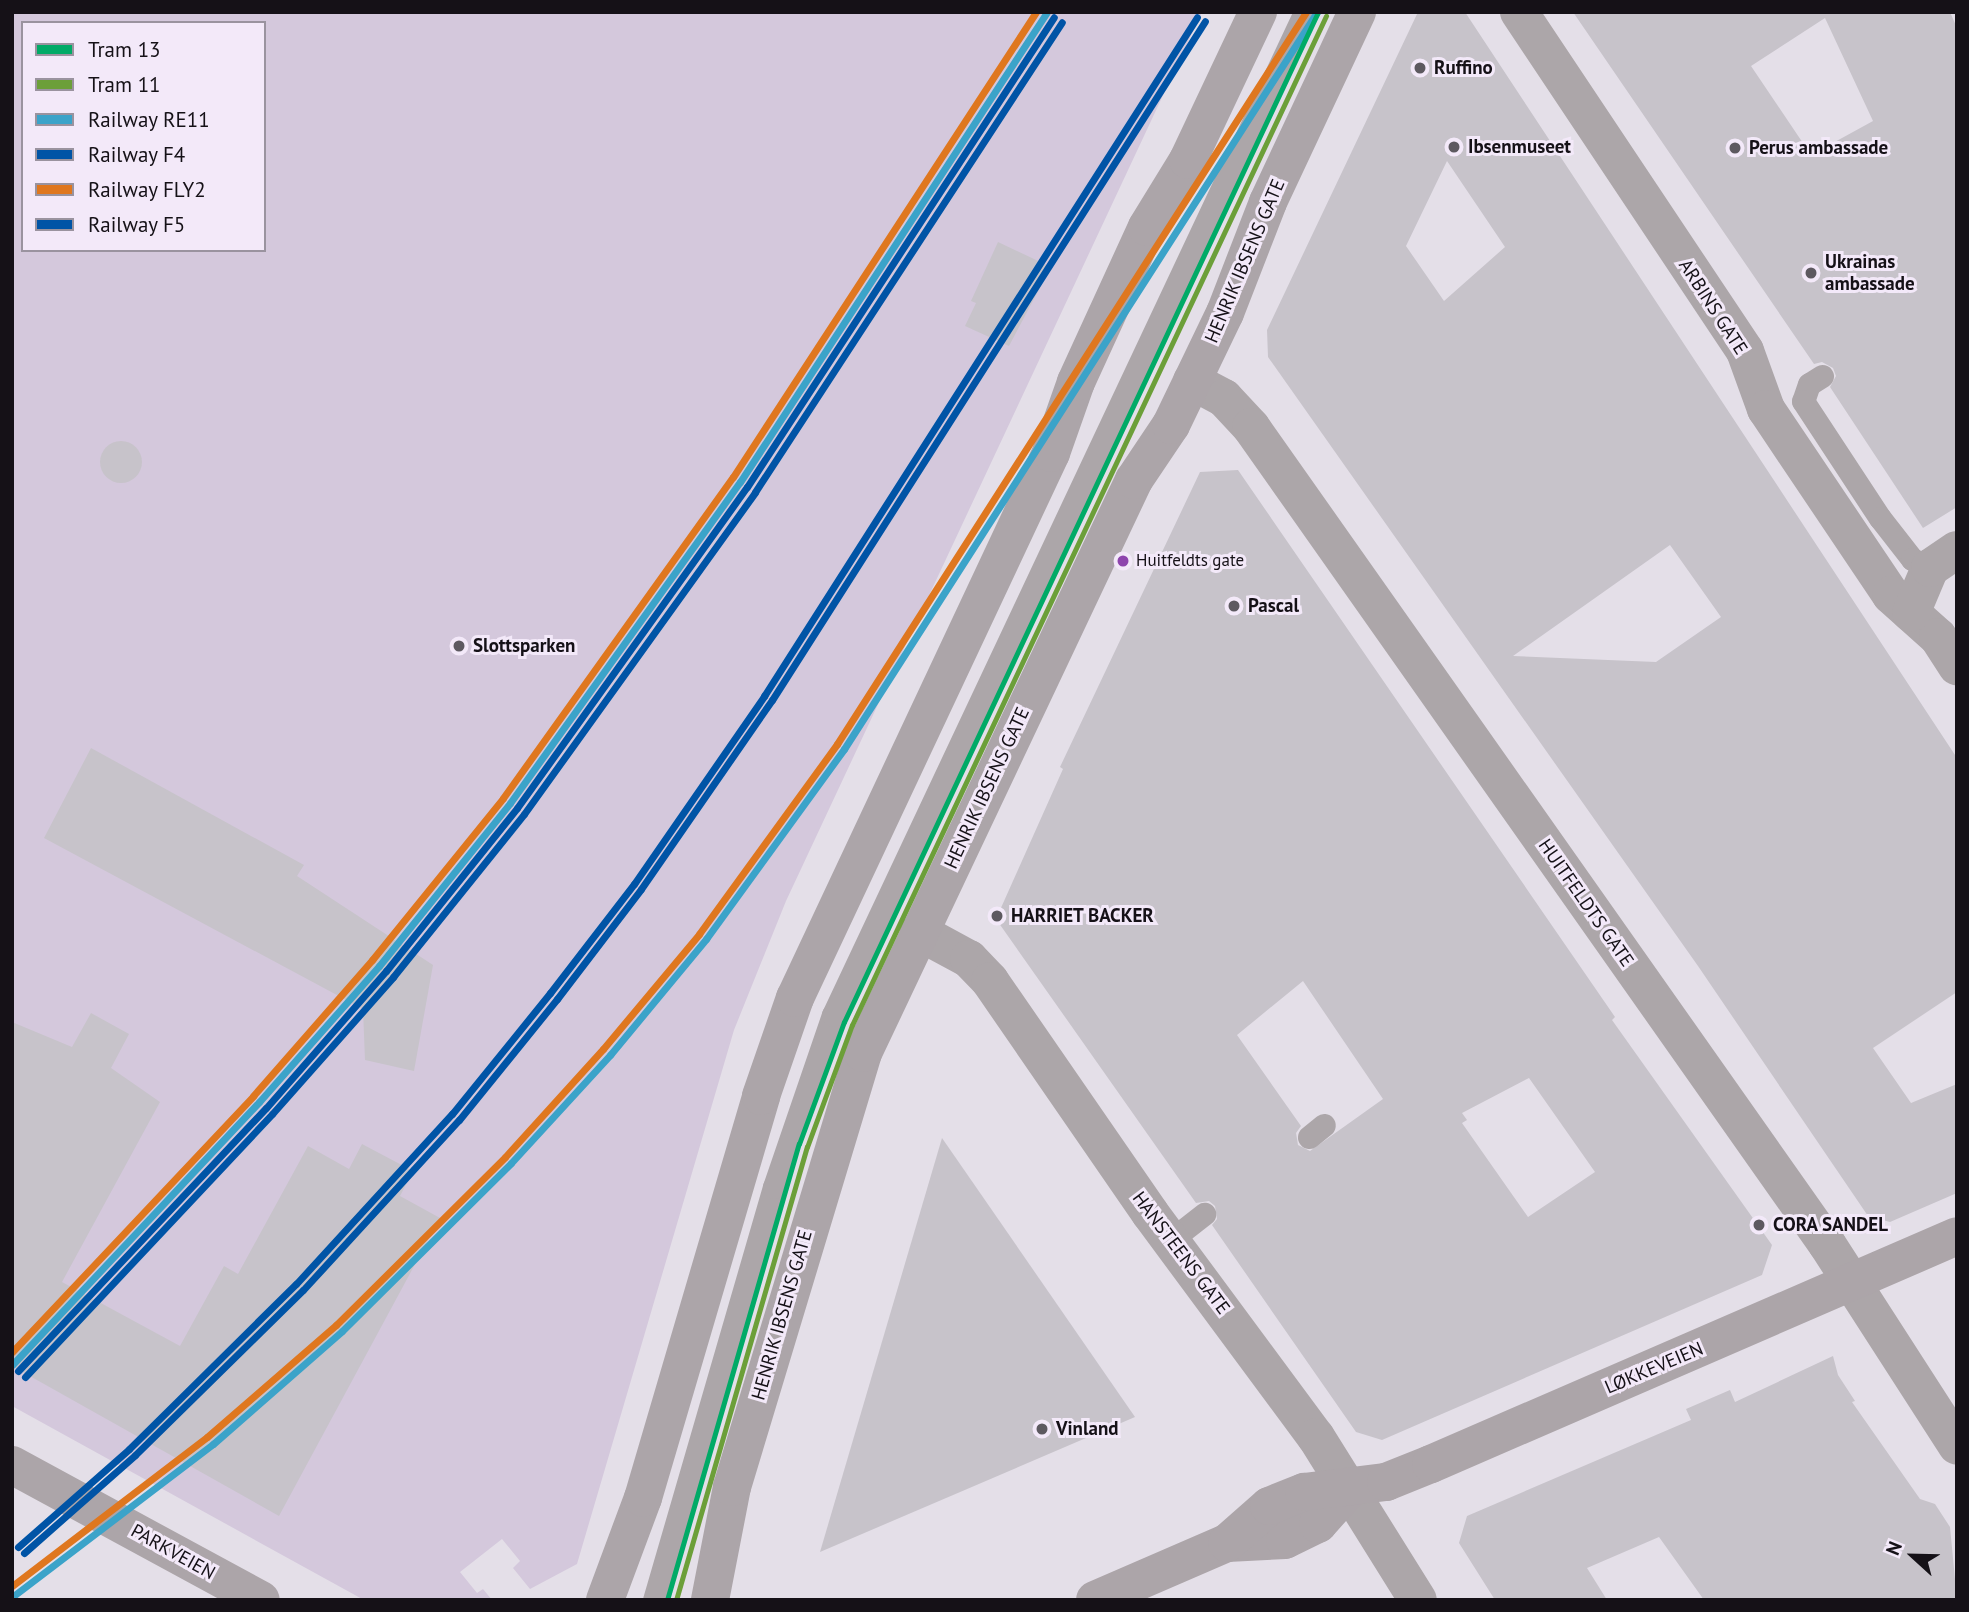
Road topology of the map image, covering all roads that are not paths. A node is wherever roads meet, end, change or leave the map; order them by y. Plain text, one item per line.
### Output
1 (1258, 12) edge
2 (1305, 12) edge
3 (1357, 12) edge
4 (1519, 12) edge
5 (1822, 376) dead end
6 (1192, 381) junction
7 (1943, 559) edge
8 (1931, 625) edge
9 (919, 932) junction
10 (1205, 1214) dead end
11 (1957, 1236) edge
12 (1172, 1239) junction
13 (1852, 1282) junction
14 (1957, 1446) edge
15 (12, 1465) edge
16 (1349, 1489) junction
17 (261, 1600) edge
18 (605, 1600) edge
19 (654, 1600) edge
20 (710, 1600) edge
21 (1094, 1600) edge
22 (1419, 1600) edge

1 - 18 main road
2 - 19 lane
3 - 6 main road, HENRIK IBSENS GATE
4 - 8 street, ARBINS GATE
5 - 7 lane
6 - 9 main road, HENRIK IBSENS GATE
6 - 13 street, HUITFELDTS GATE
7 - 8 street
9 - 12 street, HANSTEENS GATE
9 - 20 main road, HENRIK IBSENS GATE
10 - 12 lane
11 - 13 main road, LØKKEVEIEN
12 - 16 street, HANSTEENS GATE
13 - 14 street, HUITFELDTS GATE
13 - 16 main road, LØKKEVEIEN
15 - 17 main road, PARKVEIEN
16 - 21 main road
16 - 22 street, HANSTEENS GATE

